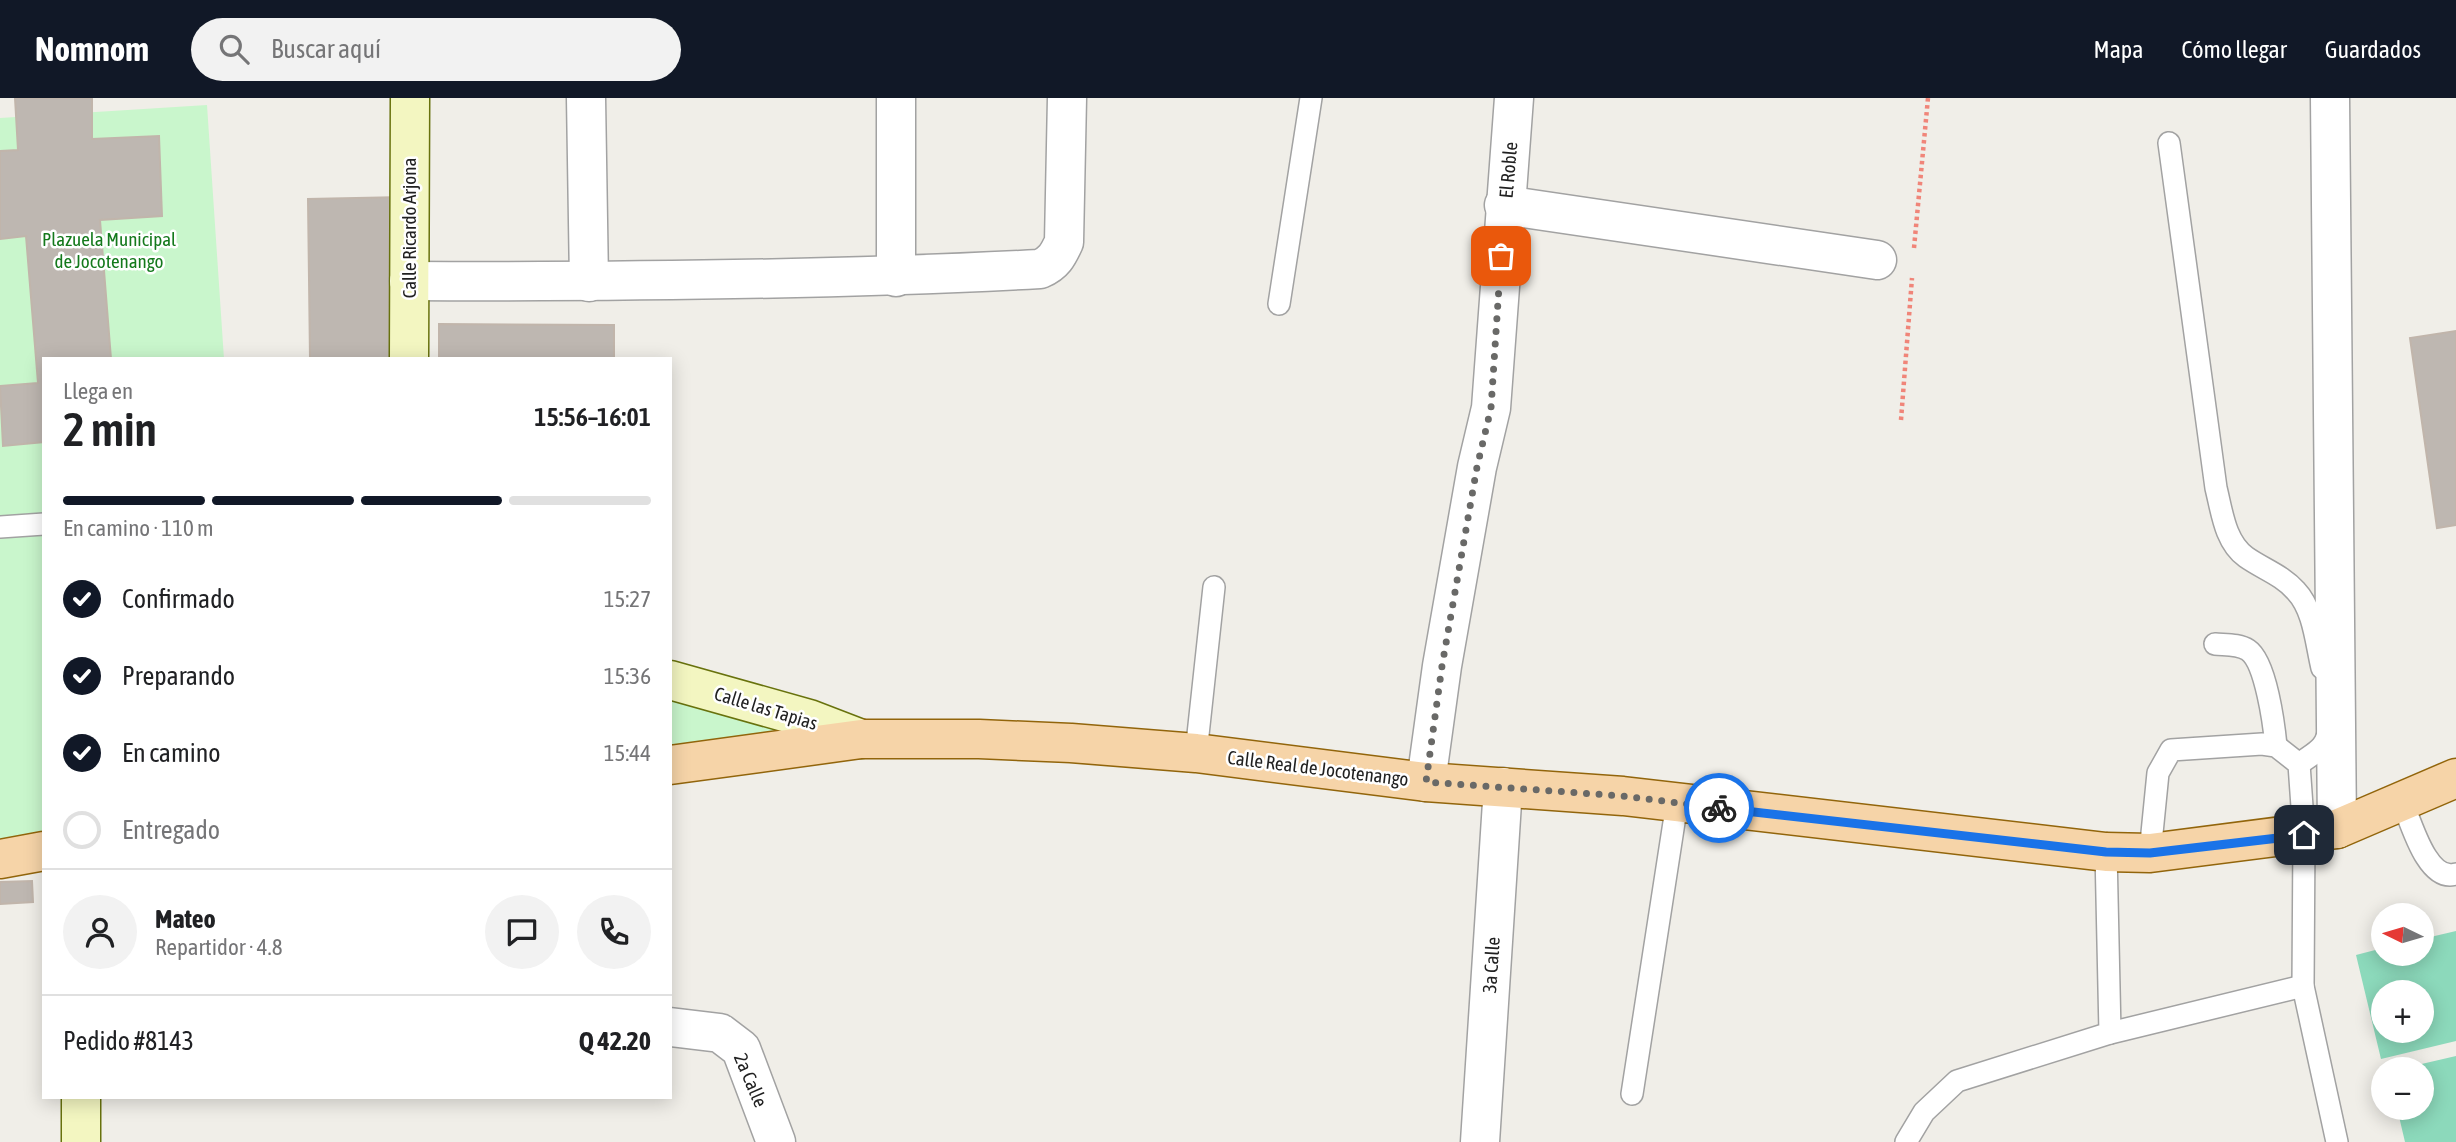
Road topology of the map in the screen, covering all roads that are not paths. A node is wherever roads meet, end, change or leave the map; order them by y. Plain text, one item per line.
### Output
1 (410, 98) edge
2 (586, 98) edge
3 (895, 98) edge
4 (1067, 98) edge
5 (1311, 98) edge
6 (1514, 98) edge
7 (2330, 98) edge
8 (2169, 143) dead end
9 (1504, 205) junction
10 (1877, 260) dead end
11 (896, 277) junction
12 (409, 281) junction
13 (589, 282) junction
14 (1279, 304) dead end
15 (409, 357) edge
16 (42, 524) edge
17 (0, 527) edge
18 (1214, 587) dead end
19 (2215, 644) dead end
20 (672, 681) edge
21 (861, 739) junction
22 (2276, 746) junction
23 (1196, 753) junction
24 (2299, 764) junction
25 (672, 765) edge
26 (2456, 778) edge
27 (1426, 782) junction
28 (1503, 787) junction
29 (2402, 801) junction
30 (1676, 803) junction
31 (2320, 832) junction
32 (42, 851) edge
33 (2106, 852) junction
34 (2150, 853) junction
35 (0, 859) edge
36 (2456, 874) edge
37 (2303, 986) junction
38 (672, 1027) edge
39 (2110, 1033) junction
40 (1632, 1094) dead end
41 (81, 1099) edge
42 (81, 1142) edge
43 (776, 1142) edge
44 (1480, 1142) edge
45 (1906, 1142) edge
46 (2337, 1142) edge

1 - 12 street, Calle Ricardo Arjona
2 - 13 street
3 - 11 street
4 - 11 street
5 - 14 lane
6 - 9 street, El Roble
7 - 31 street
8 - 24 lane
9 - 10 street
9 - 27 street, El Roble
11 - 13 street
12 - 13 street
12 - 15 street, Calle Ricardo Arjona
16 - 17 lane
18 - 23 lane
19 - 22 lane
20 - 21 street, Calle las Tapias
21 - 23 main road, Calle Real de Jocotenango
21 - 25 main road, Calle Real de Jocotenango
22 - 24 lane
22 - 34 lane
23 - 27 main road, Calle Real de Jocotenango
24 - 31 lane
26 - 29 main road, Calle Real de Jocotenango
27 - 28 main road, Calle Real de Jocotenango
28 - 30 main road, Calle Real de Jocotenango
28 - 44 street, 3a Calle
29 - 31 main road, Calle Real de Jocotenango
29 - 36 lane
30 - 33 main road, Calle Real de Jocotenango
30 - 40 lane
31 - 34 main road, Calle Real de Jocotenango
31 - 37 lane
32 - 35 main road
33 - 34 main road, Calle Real de Jocotenango
33 - 39 lane
37 - 39 lane
37 - 46 lane
38 - 43 street, 2a Calle
39 - 45 lane
41 - 42 street

